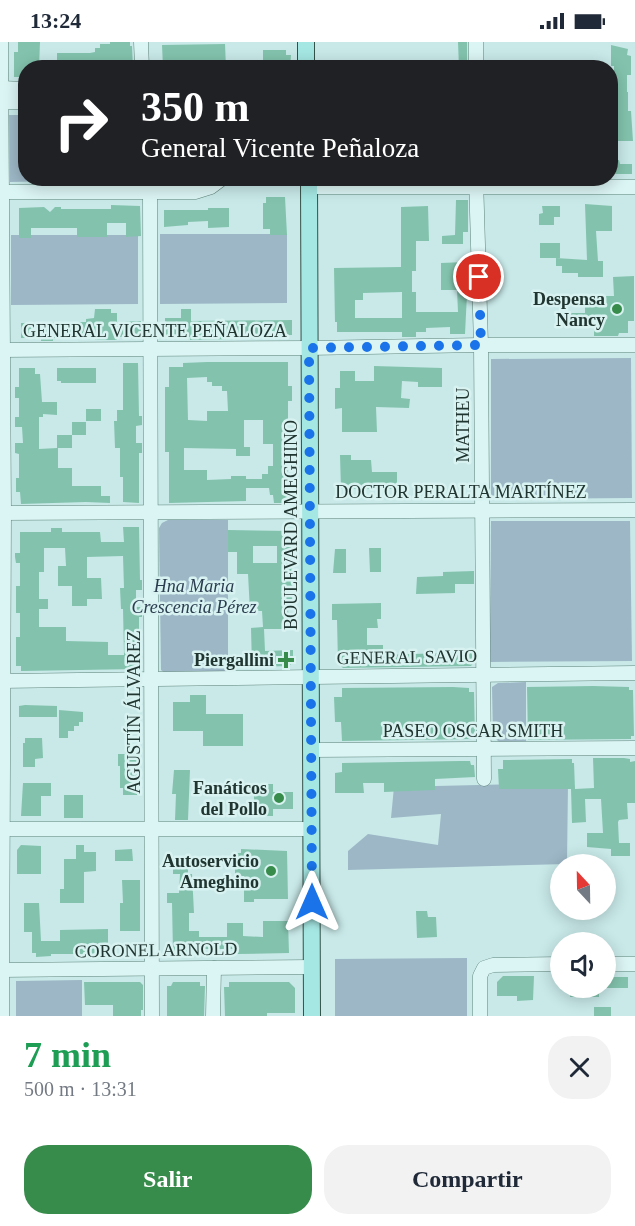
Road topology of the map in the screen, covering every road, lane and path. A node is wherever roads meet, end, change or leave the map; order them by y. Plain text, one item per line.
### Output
1 (1, 42) edge
2 (141, 42) edge
3 (306, 42) edge
4 (476, 42) edge
5 (142, 60) edge
6 (306, 60) edge
7 (476, 60) edge
8 (0, 89) edge
9 (18, 89) edge
10 (1, 102) edge
11 (18, 102) edge
12 (212, 186) edge
13 (309, 186) edge
14 (476, 186) edge
15 (582, 186) edge
16 (635, 188) edge
17 (0, 192) edge
18 (150, 192) junction
19 (481, 345) junction
20 (635, 345) edge
21 (149, 348) junction
22 (309, 348) junction
23 (1, 350) edge
24 (481, 510) junction
25 (635, 510) edge
26 (310, 511) junction
27 (2, 512) edge
28 (152, 513) junction
29 (635, 673) edge
30 (483, 674) junction
31 (311, 677) junction
32 (153, 679) junction
33 (2, 681) edge
34 (635, 748) edge
35 (483, 749) junction
36 (311, 750) junction
37 (484, 779) dead end
38 (2, 829) edge
39 (311, 829) junction
40 (152, 830) junction
41 (550, 964) edge
42 (616, 964) edge
43 (635, 964) edge
44 (312, 967) junction
45 (151, 968) junction
46 (214, 968) junction
47 (1, 970) edge
48 (2, 1016) edge
49 (153, 1016) edge
50 (213, 1016) edge
51 (312, 1016) edge
52 (480, 1016) edge

1 - 8 street
2 - 5 street
3 - 6 main road
4 - 7 street
8 - 9 street
8 - 10 street
10 - 11 street
10 - 17 street
12 - 18 street
13 - 22 main road, BOULEVARD AMEGHINO
14 - 19 street, MATHEU
15 - 16 street
17 - 18 street
17 - 23 street
18 - 21 street, AGUSTÍN ÁLVAREZ
19 - 20 street, GENERAL VICENTE PEÑALOZA
19 - 22 street, GENERAL VICENTE PEÑALOZA
19 - 24 street, MATHEU
21 - 22 street, GENERAL VICENTE PEÑALOZA
21 - 23 street, GENERAL VICENTE PEÑALOZA
21 - 28 street, AGUSTÍN ÁLVAREZ
22 - 26 main road, BOULEVARD AMEGHINO
23 - 27 street
24 - 25 street, DOCTOR PERALTA MARTÍNEZ
24 - 26 street, DOCTOR PERALTA MARTÍNEZ
24 - 30 street, MATHEU
26 - 28 street, DOCTOR PERALTA MARTÍNEZ
26 - 31 main road, BOULEVARD AMEGHINO
27 - 28 street, DOCTOR PERALTA MARTÍNEZ
27 - 33 street
28 - 32 street, AGUSTÍN ÁLVAREZ
29 - 30 street, GENERAL SAVIO
30 - 31 street, GENERAL SAVIO
30 - 35 street, MATHEU
31 - 32 street, GENERAL SAVIO
31 - 36 main road, BOULEVARD AMEGHINO
32 - 33 street, GENERAL SAVIO
32 - 40 street, AGUSTÍN ÁLVAREZ
33 - 38 street
34 - 35 street, PASEO OSCAR SMITH
35 - 36 street, PASEO OSCAR SMITH
35 - 37 street, MATHEU
36 - 39 main road, BOULEVARD AMEGHINO
38 - 40 street
38 - 47 street
39 - 40 street
39 - 44 main road, BOULEVARD AMEGHINO
40 - 45 street, AGUSTÍN ÁLVAREZ
41 - 52 street
42 - 43 street
44 - 46 street, CORONEL ARNOLD
44 - 51 main road, BOULEVARD AMEGHINO
45 - 46 street, CORONEL ARNOLD
45 - 47 street, CORONEL ARNOLD
45 - 49 street, AGUSTÍN ÁLVAREZ
46 - 50 street
47 - 48 street

